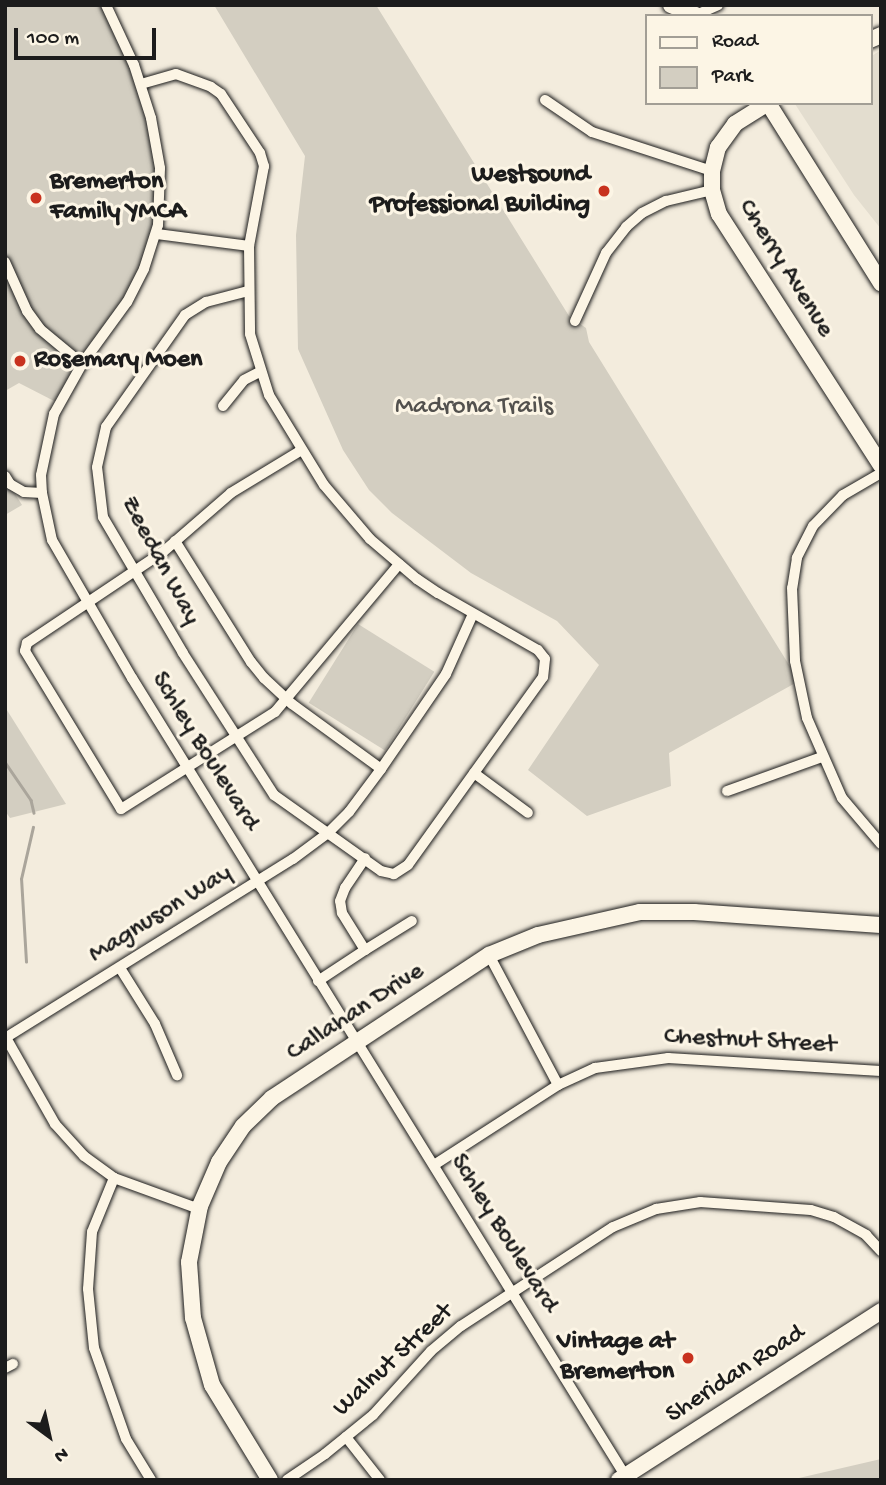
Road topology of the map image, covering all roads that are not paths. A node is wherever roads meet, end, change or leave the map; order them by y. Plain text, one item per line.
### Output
1 (106, 5) edge
2 (671, 5) edge
3 (718, 5) edge
4 (694, 14) edge
5 (699, 14) edge
6 (141, 84) junction
7 (545, 100) dead end
8 (765, 105) edge
9 (769, 105) edge
10 (712, 171) junction
11 (712, 190) junction
12 (156, 234) junction
13 (249, 246) junction
14 (5, 262) edge
15 (881, 283) edge
16 (248, 291) junction
17 (576, 321) dead end
18 (82, 364) junction
19 (260, 372) junction
20 (223, 406) dead end
21 (300, 451) junction
22 (881, 464) edge
23 (881, 472) edge
24 (5, 476) edge
25 (41, 493) junction
26 (175, 541) junction
27 (399, 564) junction
28 (135, 573) junction
29 (86, 603) junction
30 (473, 614) junction
31 (286, 698) junction
32 (237, 738) junction
33 (822, 757) junction
34 (188, 768) junction
35 (381, 769) junction
36 (474, 773) junction
37 (727, 791) dead end
38 (528, 813) dead end
39 (328, 833) junction
40 (881, 844) edge
41 (365, 858) junction
42 (257, 881) junction
43 (412, 921) dead end
44 (881, 925) edge
45 (365, 950) junction
46 (489, 955) junction
47 (120, 968) junction
48 (318, 981) junction
49 (5, 1037) edge
50 (358, 1041) junction
51 (881, 1071) edge
52 (177, 1075) dead end
53 (558, 1086) junction
54 (434, 1165) junction
55 (114, 1178) junction
56 (199, 1209) junction
57 (881, 1251) edge
58 (512, 1291) junction
59 (879, 1316) edge
60 (346, 1437) junction
61 (624, 1478) edge
62 (151, 1480) edge
63 (270, 1480) edge
64 (286, 1480) edge
65 (380, 1480) edge

1 - 6 street, Schley Boulevard
2 - 4 street
3 - 5 street
6 - 12 street, Schley Boulevard
6 - 13 street
7 - 10 street
8 - 10 street, Cherry Avenue
9 - 15 street
10 - 11 street, Cherry Avenue
11 - 17 street
11 - 22 street, Cherry Avenue
12 - 13 street
12 - 18 street, Schley Boulevard
13 - 16 street
14 - 18 street
16 - 19 street
16 - 28 street, Zeedan Way
18 - 25 street, Schley Boulevard
19 - 20 street
19 - 21 street
21 - 26 street
21 - 27 street
23 - 33 street
24 - 25 street
25 - 29 street, Schley Boulevard
26 - 28 street
26 - 31 street
27 - 30 street
27 - 31 street
28 - 29 street
28 - 32 street, Zeedan Way
29 - 34 street, Schley Boulevard
29 - 34 street
30 - 35 street, Magnuson Way
30 - 36 street
31 - 32 street
31 - 35 street
32 - 34 street
32 - 39 street, Zeedan Way
33 - 37 street
33 - 40 street
34 - 42 street, Schley Boulevard
35 - 39 street, Magnuson Way
36 - 38 street
36 - 41 street, Zeedan Way
39 - 41 street, Zeedan Way
39 - 42 street, Magnuson Way
41 - 45 street
42 - 47 street, Magnuson Way
42 - 48 street, Schley Boulevard
43 - 45 street
44 - 46 street, Callahan Drive
45 - 48 street
46 - 50 street, Callahan Drive
46 - 53 street
47 - 49 street, Magnuson Way
47 - 52 street
48 - 50 street, Schley Boulevard
49 - 55 street
50 - 54 street, Schley Boulevard
50 - 56 street, Callahan Drive
51 - 53 street, Chestnut Street
53 - 54 street, Chestnut Street
54 - 58 street, Schley Boulevard
55 - 56 street
55 - 62 street
56 - 63 street, Callahan Drive
57 - 58 street, Walnut Street
58 - 60 street, Walnut Street
58 - 61 street, Schley Boulevard
59 - 61 street, Sheridan Road
60 - 64 street, Walnut Street
60 - 65 street

